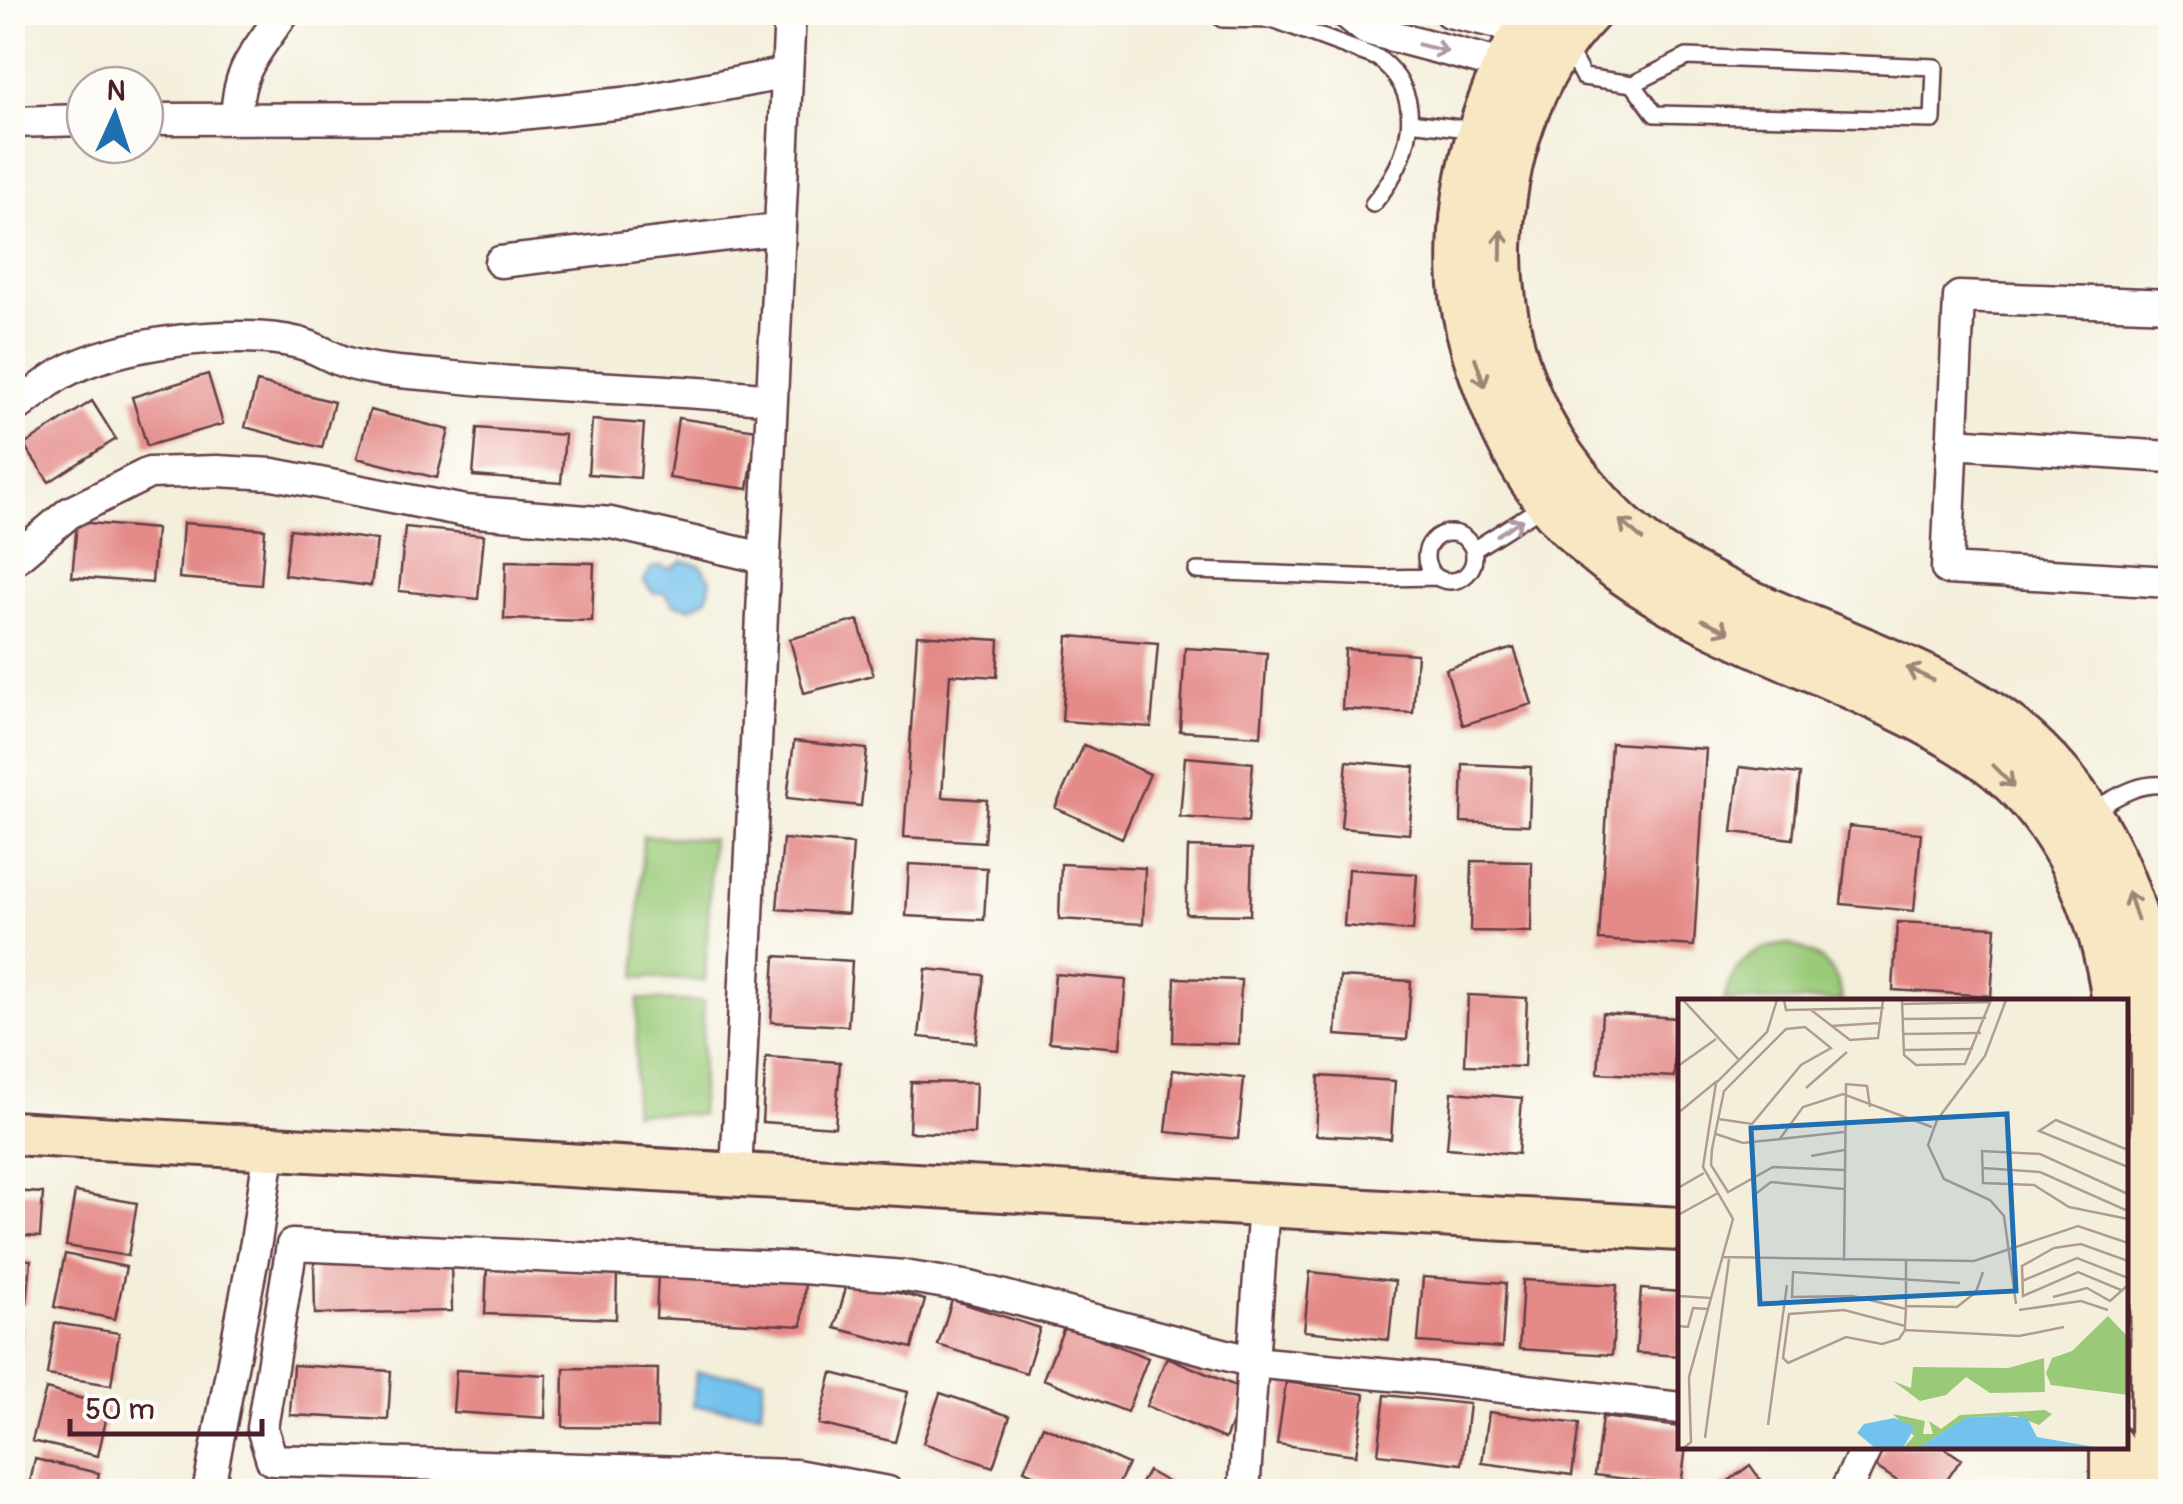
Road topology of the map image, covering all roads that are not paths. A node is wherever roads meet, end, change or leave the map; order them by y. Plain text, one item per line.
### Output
1 (284, 12) edge
2 (790, 12) edge
3 (1345, 12) edge
4 (1449, 12) edge
5 (1222, 20) dead end
6 (1550, 46) edge
7 (787, 73) junction
8 (1633, 84) junction
9 (165, 119) edge
10 (237, 119) junction
11 (65, 121) edge
12 (12, 122) edge
13 (1410, 122) junction
14 (1499, 133) junction
15 (1373, 204) dead end
16 (780, 229) junction
17 (500, 262) dead end
18 (2170, 305) edge
19 (772, 400) junction
20 (12, 410) edge
21 (1952, 442) junction
22 (2170, 457) edge
23 (1548, 503) junction
24 (1473, 550) junction
25 (764, 558) junction
26 (12, 561) edge
27 (1197, 571) dead end
28 (1436, 576) junction
29 (2170, 582) edge
30 (2170, 786) edge
31 (2087, 813) junction
32 (2113, 999) edge
33 (12, 1132) edge
34 (270, 1147) junction
35 (2155, 1163) edge
36 (736, 1174) junction
37 (1264, 1204) junction
38 (1678, 1229) edge
39 (2162, 1292) edge
40 (1253, 1362) junction
41 (1678, 1408) edge
42 (1866, 1449) edge
43 (2112, 1449) edge
44 (208, 1492) edge
45 (888, 1492) edge
46 (1244, 1492) edge
47 (1846, 1492) edge
48 (2112, 1492) edge
49 (2152, 1492) edge

1 - 10 street
2 - 7 street
3 -> 6 street
4 - 6 street
5 - 13 lane
6 - 8 lane
6 - 14 street
7 - 10 street
7 - 16 street
8 - 8 lane
9 - 10 street
11 - 12 street
13 - 14 lane
13 - 15 lane
14 -> 23 street
31 -> 14 street
16 - 17 street
16 - 19 street
18 - 21 street
19 - 20 street
19 - 25 street
21 - 22 street
21 - 29 street
24 -> 23 lane
23 -> 32 street
24 - 28 lane
24 - 28 lane
25 - 26 street
25 - 36 street
27 - 28 lane
30 - 31 lane
35 -> 31 street
33 - 34 street
34 - 36 street
34 - 44 street
35 - 39 street
36 - 37 street
37 - 38 street
37 - 40 street
39 - 49 street
40 - 41 street
40 - 45 street
40 - 46 street
42 - 47 street
43 - 48 street

